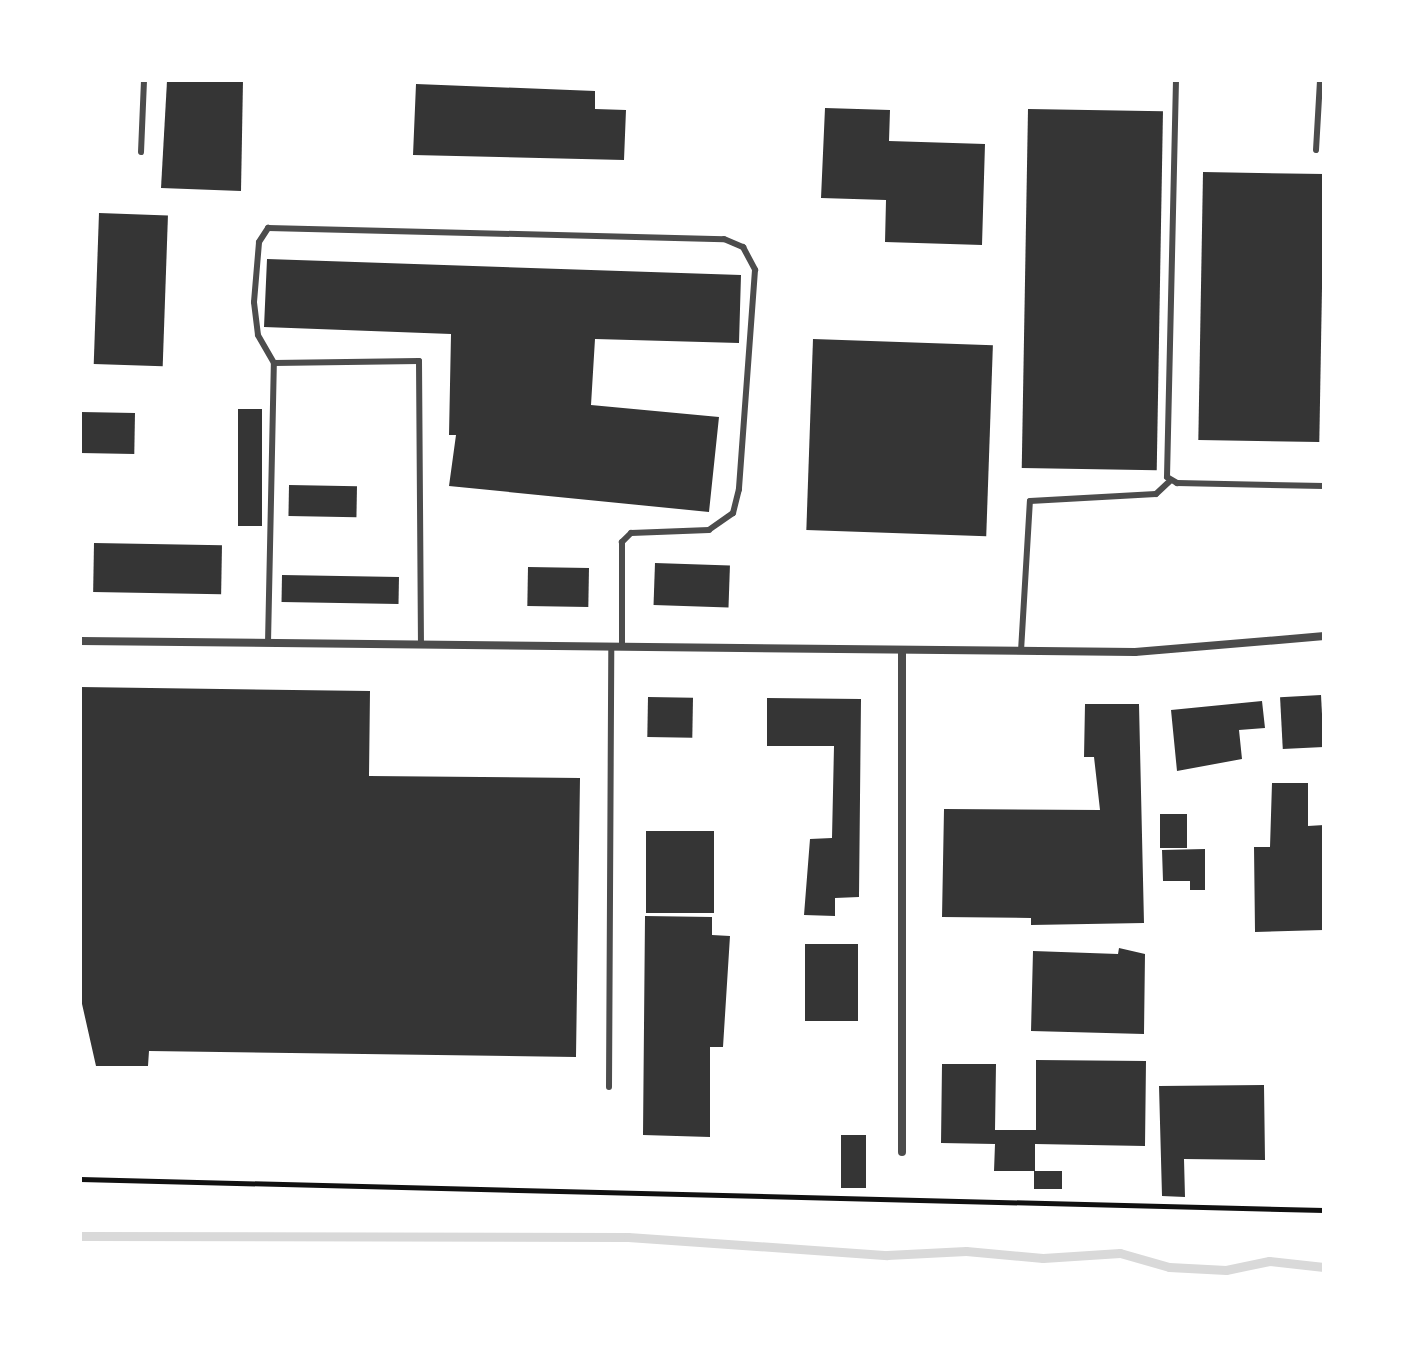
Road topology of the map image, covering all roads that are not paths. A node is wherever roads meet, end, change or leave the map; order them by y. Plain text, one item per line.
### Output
1 (144, 80) edge
2 (1176, 80) edge
3 (1320, 80) edge
4 (1316, 150) dead end
5 (141, 152) dead end
6 (274, 363) junction
7 (1170, 481) junction
8 (1324, 486) edge
9 (1324, 636) edge
10 (80, 641) edge
11 (268, 643) junction
12 (421, 645) junction
13 (611, 647) junction
14 (622, 647) junction
15 (902, 650) junction
16 (1021, 651) junction
17 (609, 1087) dead end
18 (902, 1152) dead end

1 - 5 lane
2 - 7 lane
3 - 4 lane
6 - 11 lane
6 - 12 lane
6 - 14 lane
7 - 8 lane
7 - 16 lane
9 - 16 street
10 - 11 street
11 - 12 street
12 - 13 street
13 - 14 street
13 - 17 lane
14 - 15 street
15 - 16 street
15 - 18 street

